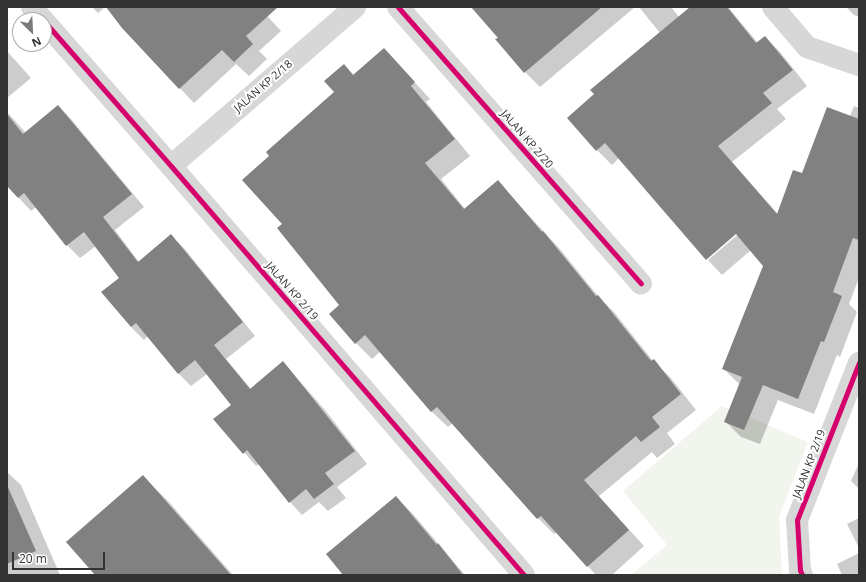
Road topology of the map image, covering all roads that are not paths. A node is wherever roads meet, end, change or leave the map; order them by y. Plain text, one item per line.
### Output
1 (354, 7) edge
2 (398, 7) edge
3 (773, 7) edge
4 (52, 30) edge
5 (859, 65) edge
6 (171, 166) junction
7 (641, 284) dead end
8 (859, 363) edge
9 (524, 575) edge
10 (802, 575) edge

1 - 6 street, JALAN KP 2/18
2 - 7 street, JALAN KP 2/20
3 - 5 street
4 - 6 street, JALAN KP 2/19
6 - 9 street, JALAN KP 2/19
8 - 10 street, JALAN KP 2/19

